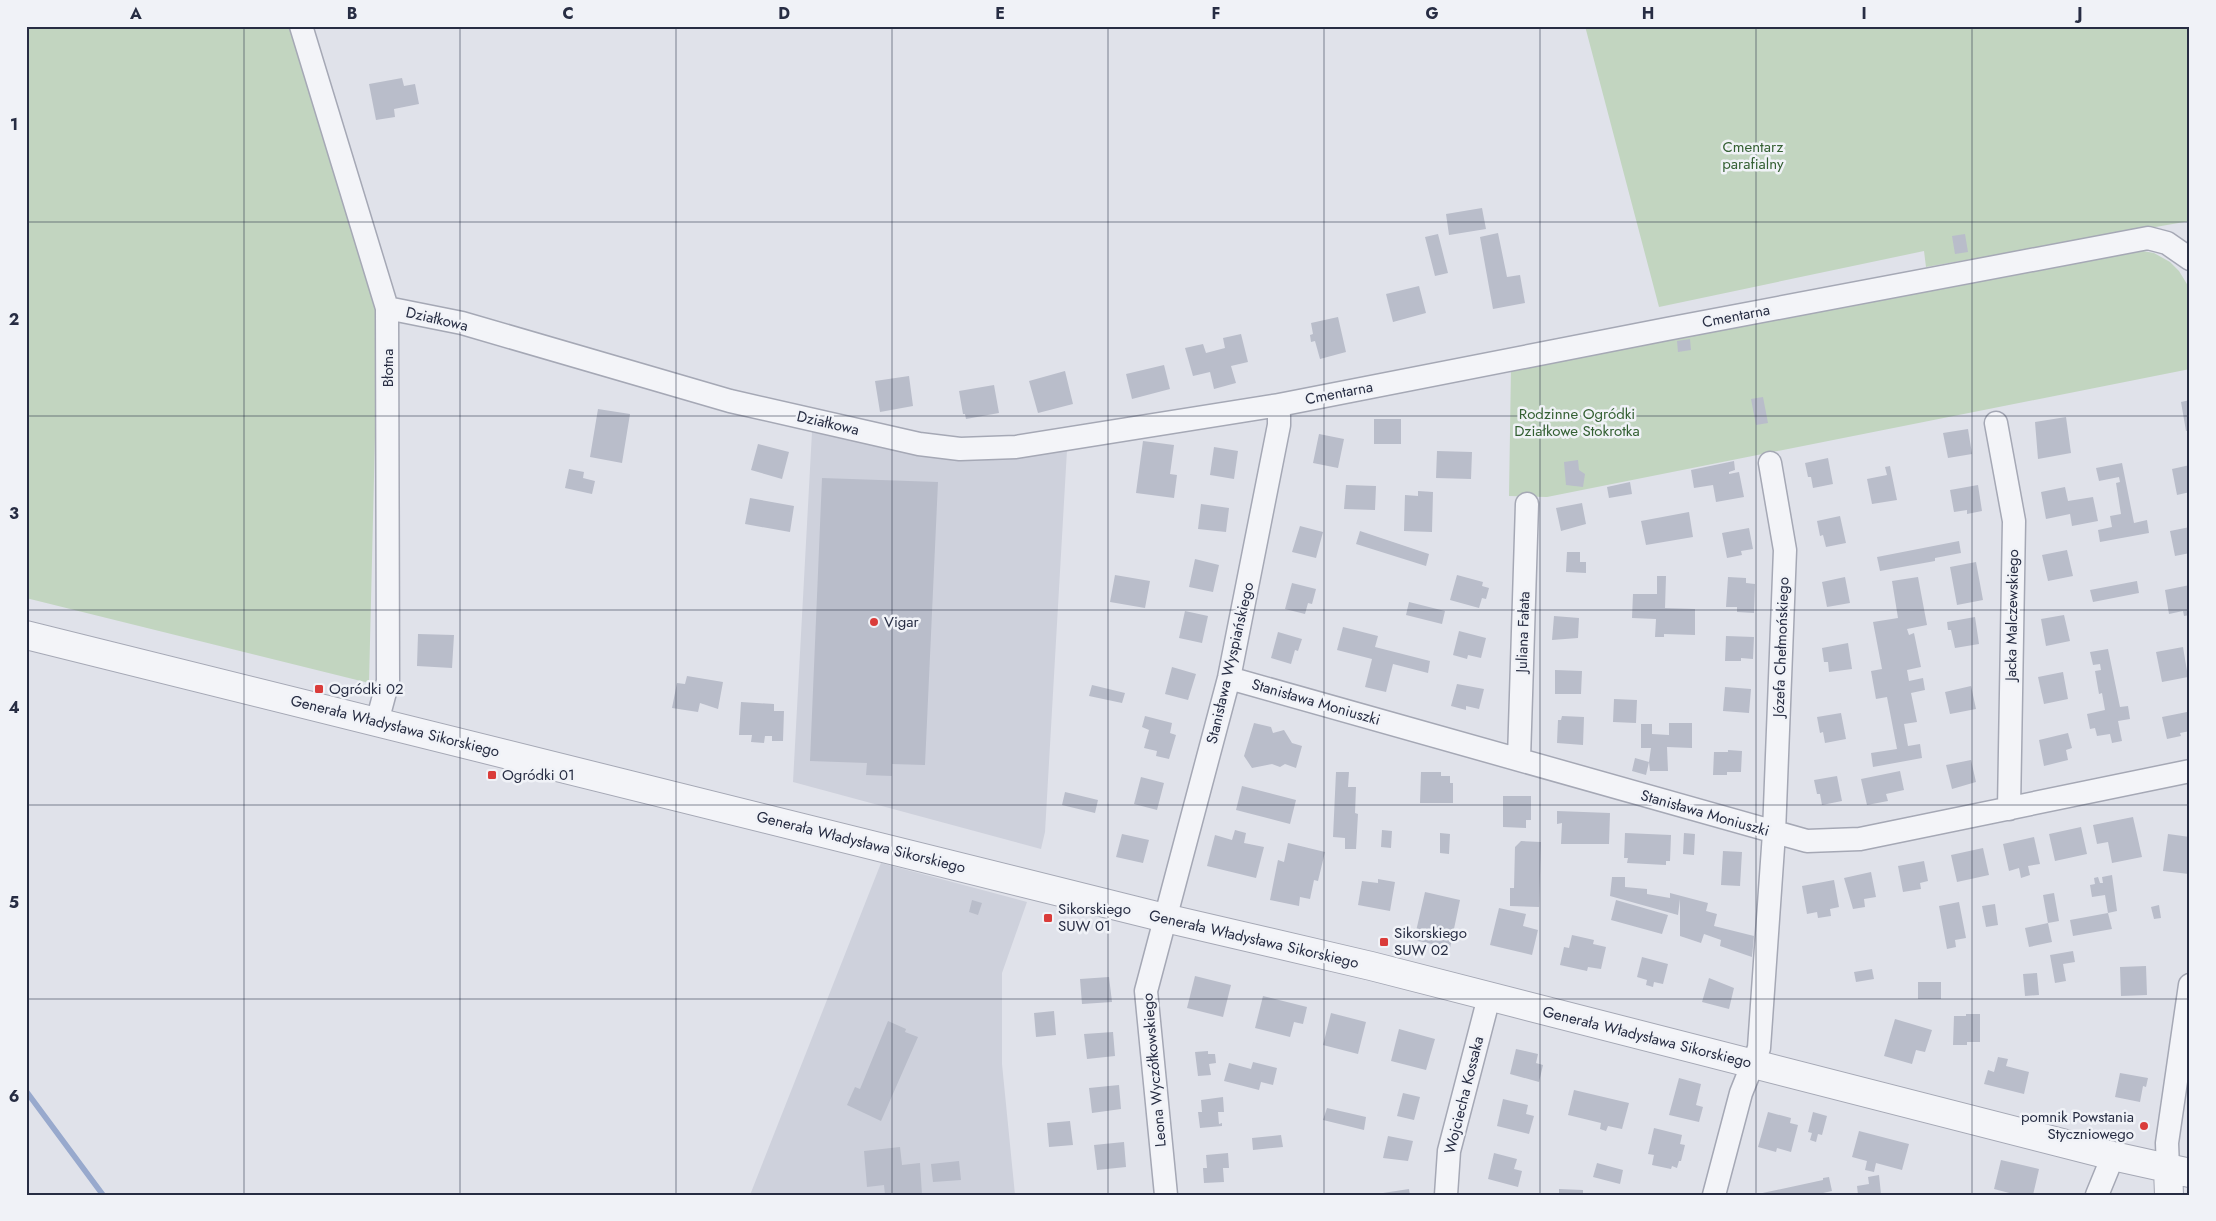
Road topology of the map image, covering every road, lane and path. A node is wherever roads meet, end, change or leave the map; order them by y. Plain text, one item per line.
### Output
1 (301, 26) edge
2 (2190, 259) edge
3 (388, 308) junction
4 (1279, 405) junction
5 (1996, 423) dead end
6 (1770, 463) dead end
7 (1527, 504) dead end
8 (26, 635) edge
9 (1229, 678) junction
10 (377, 722) junction
11 (1518, 759) junction
12 (2190, 771) edge
13 (2009, 810) junction
14 (1774, 833) junction
15 (1165, 918) junction
16 (2190, 985) edge
17 (1488, 997) junction
18 (1752, 1065) junction
19 (2113, 1156) junction
20 (2176, 1179) edge
21 (1166, 1195) edge
22 (1446, 1195) edge
23 (1714, 1195) edge
24 (2097, 1195) edge

1 - 3 street, Błotna
2 - 4 street, Cmentarna
3 - 4 street, Działkowa
3 - 10 street, Błotna
4 - 9 street, Stanisława Wyspiańskiego
5 - 13 street, Jacka Malczewskiego
6 - 14 street, Józefa Chełmońskiego
7 - 11 street, Juliana Fałata
8 - 10 street, Generała Władysława Sikorskiego
9 - 11 street, Stanisława Moniuszki
9 - 15 street, Stanisława Wyspiańskiego
10 - 15 street, Generała Władysława Sikorskiego
11 - 14 street, Stanisława Moniuszki
12 - 13 street, Stanisława Moniuszki
13 - 14 street, Stanisława Moniuszki
14 - 18 street, Józefa Chełmońskiego
15 - 17 street, Generała Władysława Sikorskiego
15 - 21 street, Leona Wyczółkowskiego
16 - 20 street
17 - 18 street, Generała Władysława Sikorskiego
17 - 22 street, Wojciecha Kossaka
18 - 19 street, Generała Władysława Sikorskiego
18 - 23 street, Józefa Chełmońskiego
19 - 20 street, Generała Władysława Sikorskiego
19 - 24 street

